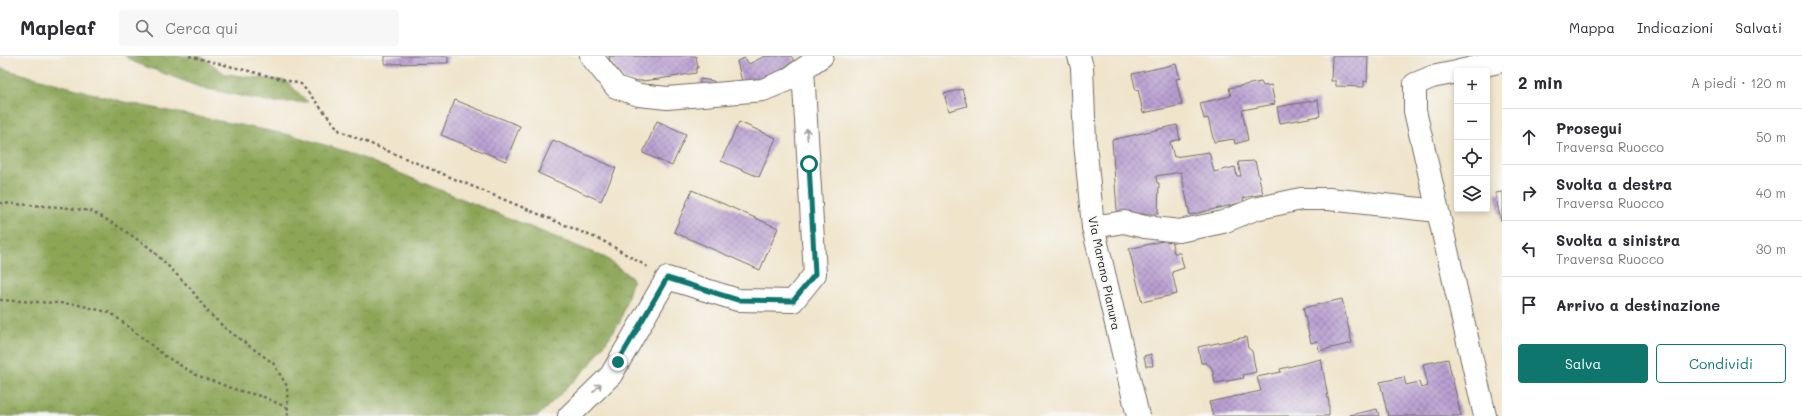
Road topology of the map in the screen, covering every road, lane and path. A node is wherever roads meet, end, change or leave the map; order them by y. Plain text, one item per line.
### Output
1 (189, 56) edge
2 (591, 56) edge
3 (822, 56) edge
4 (1078, 56) edge
5 (1502, 62) edge
6 (1474, 68) edge
7 (803, 69) junction
8 (1454, 73) edge
9 (0, 203) edge
10 (1438, 211) junction
11 (1093, 227) junction
12 (667, 278) junction
13 (0, 300) edge
14 (288, 408) junction
15 (288, 416) edge
16 (569, 416) edge
17 (1138, 416) edge
18 (1485, 416) edge

1 - 12 path
2 - 7 street
3 - 7 street
4 - 11 street, Via Marano Pianura
5 - 6 street
12 -> 7 street
8 - 10 street
9 - 14 path
10 - 11 street
10 - 18 street
11 - 17 street, Via Marano Pianura
16 -> 12 street
13 - 14 path
14 - 15 path

